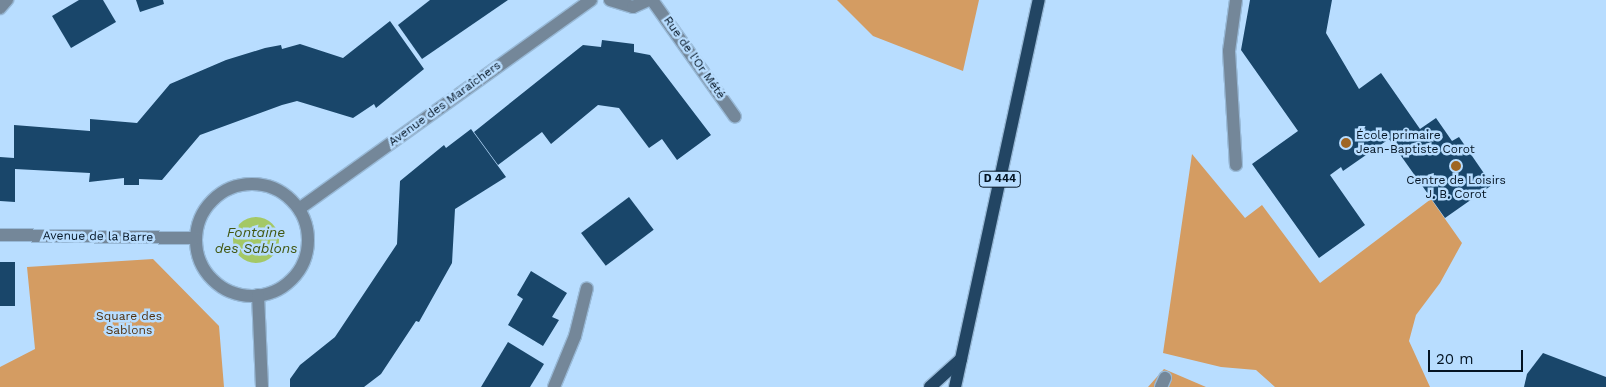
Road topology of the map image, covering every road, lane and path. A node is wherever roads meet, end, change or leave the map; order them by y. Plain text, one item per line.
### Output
1 (7, 0) edge
2 (592, 0) edge
3 (610, 0) edge
4 (651, 0) edge
5 (1038, 0) edge
6 (1236, 0) edge
7 (0, 8) edge
8 (735, 117) dead end
9 (1236, 165) dead end
10 (299, 208) junction
11 (0, 235) edge
12 (196, 238) junction
13 (587, 288) dead end
14 (258, 295) junction
15 (961, 359) junction
16 (262, 387) edge
17 (554, 387) edge
18 (930, 387) edge
19 (955, 387) edge

1 - 7 street
2 - 10 street, Avenue des Maraîchers
3 - 4 street
4 - 8 street, Rue de l'Or Mété
5 - 15 main road, D 444
6 - 9 street
10 - 12 street
10 - 14 street
11 - 12 street, Avenue de la Barre
12 - 14 street
13 - 17 street
14 - 16 street
15 - 18 main road
15 - 19 main road, D 444

